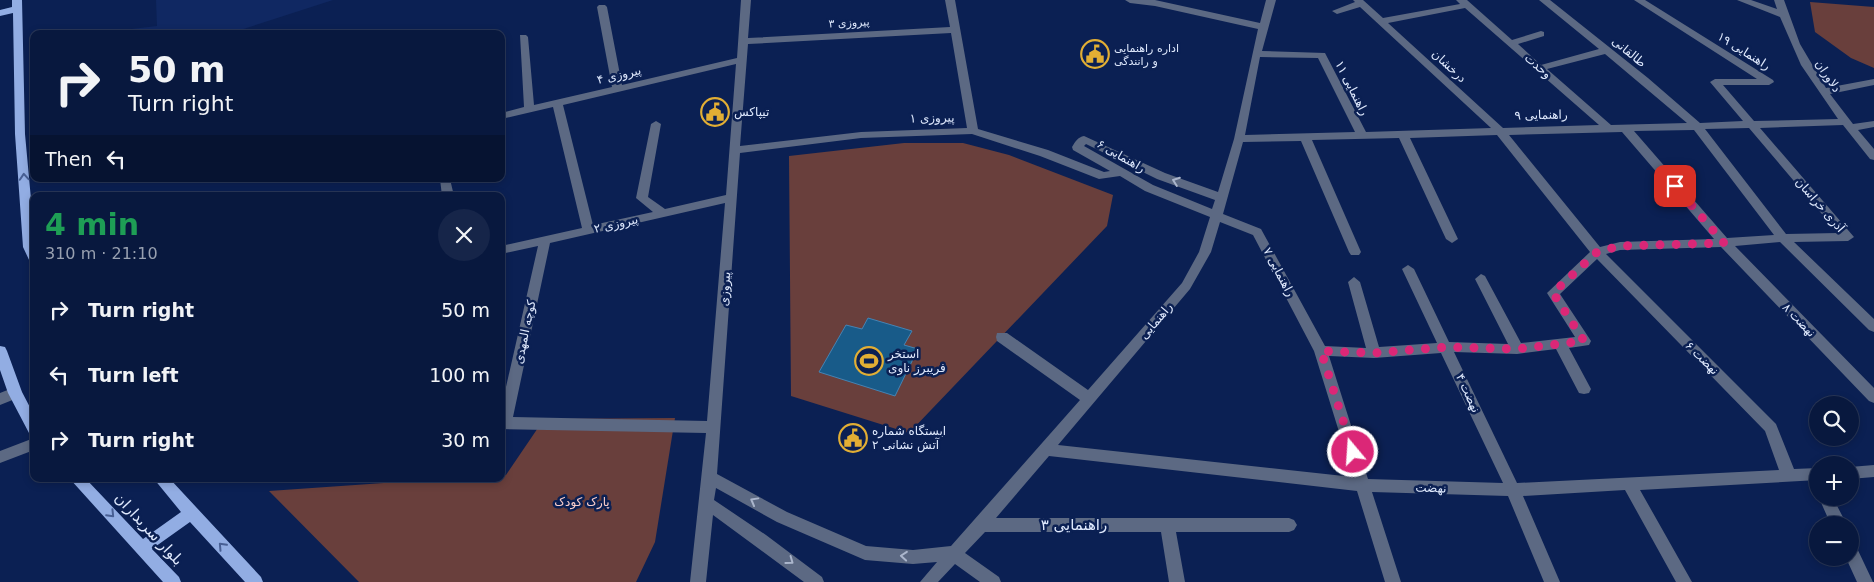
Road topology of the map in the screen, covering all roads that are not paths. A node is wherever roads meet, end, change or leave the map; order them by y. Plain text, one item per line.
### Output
1 (746, 0) edge
2 (950, 0) edge
3 (1130, 0) edge
4 (1271, 0) edge
5 (1544, 0) edge
6 (1639, 0) edge
7 (1742, 0) edge
8 (1779, 0) edge
9 (1359, 1) edge
10 (1464, 3) edge
11 (17, 4) edge
12 (602, 7) dead end
13 (1337, 11) dead end
14 (0, 13) edge
15 (1784, 15) junction
16 (1381, 21) junction
17 (1264, 27) junction
18 (955, 30) junction
19 (1541, 34) dead end
20 (523, 37) dead end
21 (743, 41) junction
22 (1511, 43) junction
23 (1607, 50) junction
24 (1256, 54) junction
25 (742, 60) junction
26 (1540, 68) junction
27 (1874, 82) edge
28 (617, 88) junction
29 (1823, 92) junction
30 (557, 103) junction
31 (528, 110) junction
32 (505, 115) edge
33 (656, 124) dead end
34 (1750, 124) junction
35 (1874, 124) edge
36 (1696, 125) junction
37 (1847, 125) junction
38 (1608, 128) junction
39 (1626, 128) junction
40 (1499, 130) junction
41 (973, 131) junction
42 (1404, 136) junction
43 (1363, 137) junction
44 (1305, 138) junction
45 (1239, 139) junction
46 (735, 150) junction
47 (1874, 156) edge
48 (1134, 163) junction
49 (1122, 173) junction
50 (732, 198) junction
51 (1221, 198) junction
52 (663, 213) junction
53 (1216, 217) junction
54 (588, 230) junction
55 (1783, 238) junction
56 (1452, 239) dead end
57 (544, 240) junction
58 (1724, 243) junction
59 (30, 249) edge
60 (505, 249) edge
61 (1355, 252) dead end
62 (1597, 252) junction
63 (1408, 269) dead end
64 (1481, 279) dead end
65 (1354, 282) dead end
66 (1874, 327) edge
67 (1002, 338) dead end
68 (1560, 344) junction
69 (1447, 347) junction
70 (1517, 349) junction
71 (0, 351) edge
72 (1321, 351) junction
73 (1374, 353) junction
74 (1584, 389) dead end
75 (15, 393) junction
76 (1874, 397) edge
77 (0, 399) edge
78 (1090, 399) junction
79 (505, 414) edge
80 (30, 421) edge
81 (505, 423) edge
82 (714, 427) junction
83 (30, 446) edge
84 (1046, 450) junction
85 (0, 457) edge
86 (1874, 471) edge
87 (1859, 472) edge
88 (1809, 475) edge
89 (1789, 476) junction
90 (710, 477) junction
91 (80, 482) edge
92 (164, 482) edge
93 (1629, 484) junction
94 (1364, 486) junction
95 (1513, 490) junction
96 (707, 503) junction
97 (191, 513) junction
98 (981, 525) junction
99 (1167, 525) junction
100 (1289, 525) dead end
101 (143, 547) junction
102 (953, 553) junction
103 (1858, 566) edge
104 (696, 580) edge
105 (173, 582) edge
106 (255, 582) edge
107 (816, 582) edge
108 (928, 582) edge
109 (993, 582) edge
110 (1177, 582) edge
111 (1393, 582) edge
112 (1552, 582) edge
113 (1684, 582) edge
114 (1865, 582) edge

1 - 21 street, پیروزی
2 - 18 street
3 - 17 street
4 - 17 street, راهنمایی
5 - 23 street, طالقانی
6 - 34 street, راهنمایی ۱۹
7 - 15 street
8 - 15 street, دلاوران
9 - 13 street
9 - 16 street, درخشان
10 - 16 street
10 - 22 street, وحدت
11 - 14 main road
59 -> 11 main road
12 - 28 street
15 - 29 street, دلاوران
16 - 40 street, درخشان
17 - 24 street, راهنمایی
18 - 21 street, پیروزی ۳
18 - 41 street
19 - 22 street
20 - 31 street
21 - 25 street, پیروزی
22 - 26 street, وحدت
23 - 26 street
23 - 36 street, طالقانی
24 - 43 street, راهنمایی ۱۱
24 - 45 street, راهنمایی
25 - 28 street, پیروزی ۴
25 - 46 street, پیروزی
26 - 38 street, وحدت
27 - 29 street
28 - 30 street, پیروزی ۴
29 - 37 street, دلاوران
30 - 31 street, پیروزی ۴
30 - 54 street
31 - 32 street, پیروزی ۴
33 - 52 street
34 - 36 street, راهنمایی ۹
34 - 37 street, راهنمایی ۹
34 - 55 street, آذری خراسان
35 - 37 street, راهنمایی ۹
36 - 39 street, راهنمایی ۹
36 - 55 street, طالقانی
37 - 47 street, دلاوران
38 - 39 street, راهنمایی ۹
38 - 40 street, راهنمایی ۹
39 - 58 street, نهضت ۸
40 - 42 street, راهنمایی ۹
40 - 62 street, درخشان
41 - 46 street, پیروزی ۱
41 - 49 street, پیروزی ۱
42 - 43 street, راهنمایی ۹
42 - 56 street
43 - 44 street, راهنمایی ۹
44 - 45 street, راهنمایی ۹
44 - 61 street
45 - 51 street, راهنمایی
46 - 50 street, پیروزی
48 - 49 street
48 - 49 street, راهنمایی ۶
51 -> 48 street, راهنمایی ۶
49 - 53 street, راهنمایی ۶
50 - 52 street, پیروزی ۲
50 - 82 street, پیروزی
51 - 53 street, راهنمایی
52 - 54 street, پیروزی ۲
53 - 72 street, راهنمایی ۷
53 - 78 street, راهنمایی
54 - 57 street, پیروزی ۲
55 - 58 street
55 - 66 street, طالقانی
57 - 60 street, پیروزی ۲
57 - 79 street, کوچه المهدی
58 - 62 street
58 - 76 street, نهضت ۸
62 - 68 street
62 - 89 street, نهضت ۶
63 - 69 street, نهضت ۴
64 - 70 street
65 - 73 street
67 - 78 street
68 - 70 street
68 - 74 street
69 - 70 street
69 - 73 street
69 - 95 street, نهضت ۴
71 - 75 main road
72 - 73 street
72 - 94 street, راهنمایی ۷
75 - 77 street
75 - 80 main road
78 - 84 street, راهنمایی
81 - 82 street
82 - 90 street, پیروزی
83 - 85 street
84 - 94 street, نهضت
84 - 98 street, راهنمایی
86 - 87 street
88 - 89 street, نهضت
89 - 93 street, نهضت
90 - 96 street, پیروزی
102 -> 90 street
91 -> 101 main road, بلوار سربداران
92 - 97 main road
93 - 95 street, نهضت
93 - 113 street
94 - 95 street, نهضت
94 - 111 street, راهنمایی ۷
95 - 112 street, نهضت ۴
96 - 104 street, پیروزی
96 -> 107 street
97 - 101 main road
106 -> 97 main road
98 - 99 street, راهنمایی ۳
98 - 102 street, راهنمایی
99 - 100 street, راهنمایی ۳
99 - 110 street
101 - 105 main road, بلوار سربداران
102 - 108 street, راهنمایی
102 - 109 street
103 - 114 street

